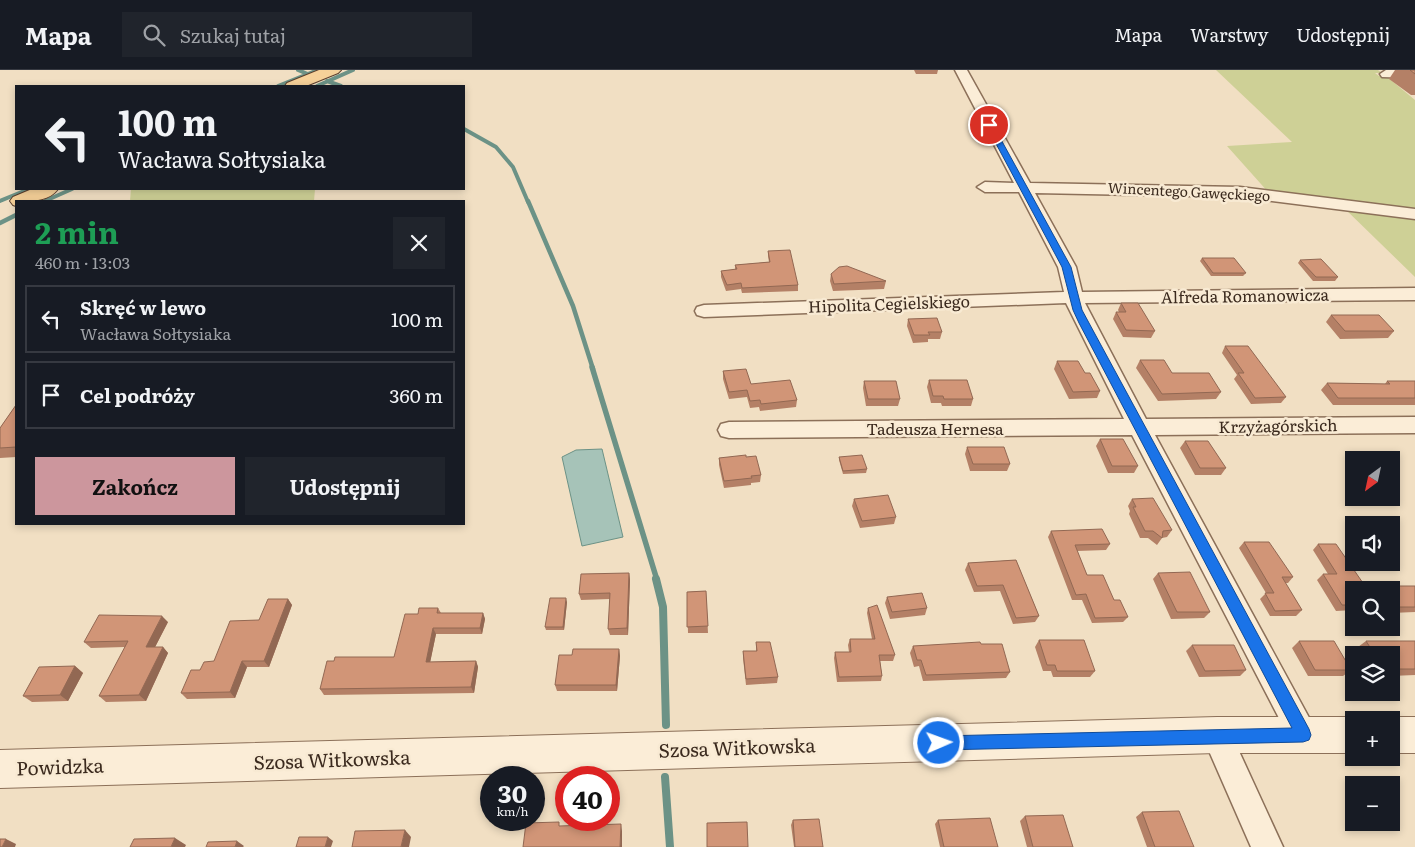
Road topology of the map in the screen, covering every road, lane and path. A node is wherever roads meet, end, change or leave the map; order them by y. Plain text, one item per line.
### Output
1 (961, 70) edge
2 (1411, 70) edge
3 (323, 74) edge
4 (1386, 74) dead end
5 (1415, 74) edge
6 (296, 85) edge
7 (985, 187) dead end
8 (1022, 187) junction
9 (46, 190) edge
10 (22, 200) edge
11 (15, 204) edge
12 (0, 211) edge
13 (1415, 214) edge
14 (1415, 294) edge
15 (1074, 298) junction
16 (704, 311) dead end
17 (1415, 424) edge
18 (1140, 428) junction
19 (729, 430) dead end
20 (1217, 735) junction
21 (1303, 735) junction
22 (1345, 735) edge
23 (1400, 735) edge
24 (1415, 735) edge
25 (120, 765) joint
26 (0, 769) edge
27 (1267, 847) edge

1 - 8 street
2 - 5 street
3 - 6 main road
4 - 5 street
7 - 8 street, Wincentego Gawęckiego
8 - 13 street, Wincentego Gawęckiego
8 - 15 street
9 - 10 main road
11 - 12 main road
14 - 15 street, Alfreda Romanowicza
15 - 16 street, Hipolita Cegielskiego
15 - 18 street
17 - 18 street, Krzyżagórskich
18 - 19 street, Tadeusza Hernesa
18 - 21 street
20 - 21 street, Szosa Witkowska
20 - 25 street, Szosa Witkowska
20 - 27 street
21 - 22 street, Szosa Witkowska
23 - 24 street
25 - 26 street, Powidzka

